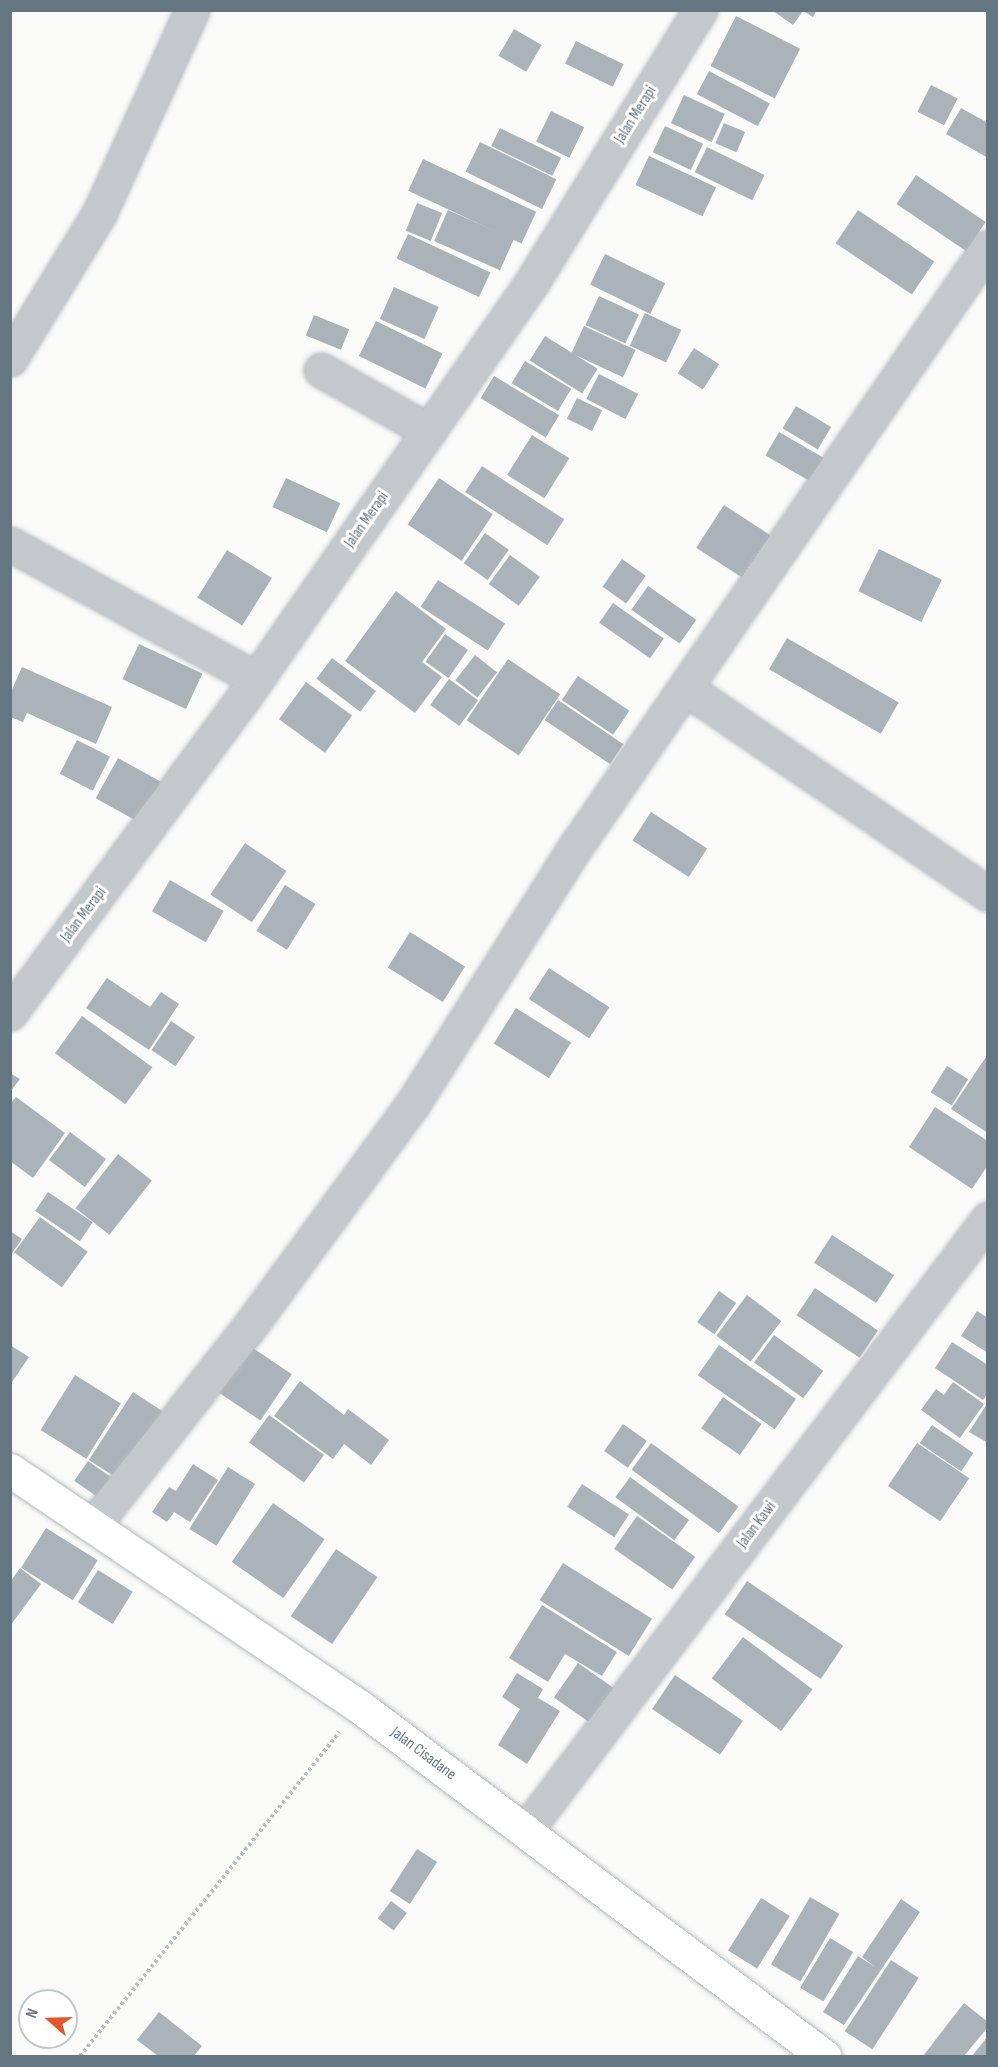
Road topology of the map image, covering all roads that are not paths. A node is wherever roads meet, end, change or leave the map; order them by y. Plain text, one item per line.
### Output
1 (192, 10) edge
2 (700, 10) edge
3 (987, 247) edge
4 (10, 359) edge
5 (321, 370) dead end
6 (429, 431) junction
7 (10, 544) edge
8 (257, 679) junction
9 (685, 688) junction
10 (987, 894) edge
11 (10, 1013) edge
12 (987, 1219) edge
13 (10, 1470) edge
14 (94, 1524) junction
15 (526, 1830) junction
16 (824, 2056) edge

1 - 4 street
2 - 6 street, Jalan Merapi
3 - 9 street
5 - 6 street
6 - 8 street, Jalan Merapi
7 - 8 street
8 - 11 street, Jalan Merapi
9 - 10 street
9 - 14 street
12 - 15 street, Jalan Kawi
13 - 14 street, Jalan Cisadane
14 - 15 street, Jalan Cisadane
15 - 16 street, Jalan Cisadane

